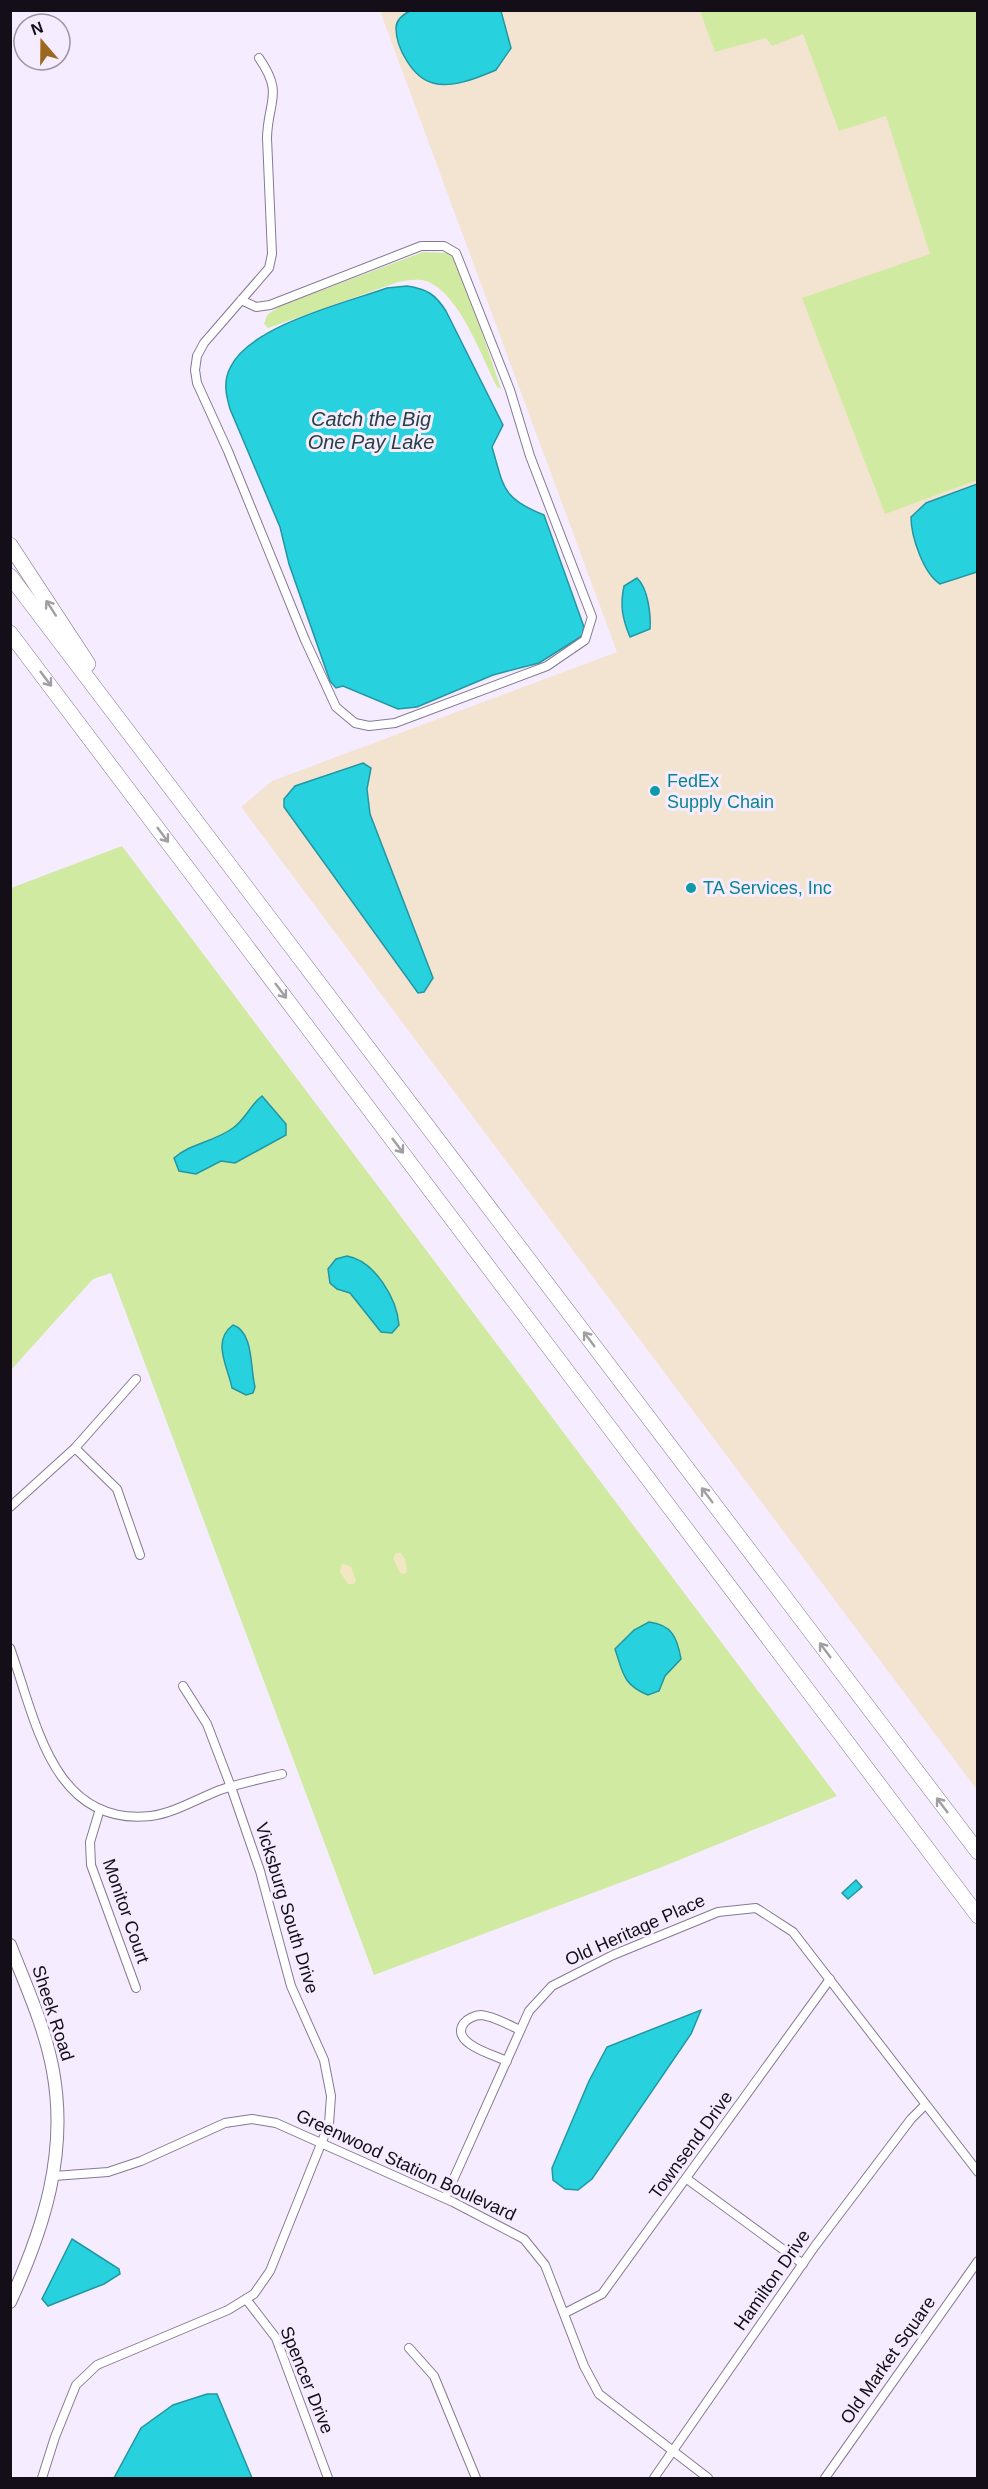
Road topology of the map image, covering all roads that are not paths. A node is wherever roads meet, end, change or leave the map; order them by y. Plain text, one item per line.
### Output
1 (260, 58) dead end
2 (241, 300) junction
3 (10, 545) edge
4 (10, 576) edge
5 (14, 638) edge
6 (164, 780) junction
7 (136, 1380) dead end
8 (75, 1448) junction
9 (10, 1507) edge
10 (140, 1555) dead end
11 (10, 1648) edge
12 (183, 1686) dead end
13 (282, 1774) dead end
14 (231, 1787) junction
15 (100, 1809) junction
16 (978, 1852) edge
17 (978, 1916) edge
18 (11, 1945) edge
19 (830, 1979) junction
20 (136, 1988) dead end
21 (520, 2030) junction
22 (507, 2061) junction
23 (925, 2105) junction
24 (320, 2143) junction
25 (978, 2172) edge
26 (54, 2176) junction
27 (687, 2179) junction
28 (445, 2198) junction
29 (978, 2261) edge
30 (803, 2264) junction
31 (246, 2299) junction
32 (10, 2301) edge
33 (565, 2313) junction
34 (409, 2348) dead end
35 (673, 2452) junction
36 (42, 2478) edge
37 (328, 2478) edge
38 (476, 2478) edge
39 (654, 2478) edge
40 (708, 2478) edge
41 (825, 2478) edge

1 - 2 street
2 - 2 street
6 -> 3 highway
4 - 6 highway
5 -> 17 highway
16 -> 6 highway
7 - 8 street
8 - 9 street
8 - 10 street
11 - 15 street
12 - 14 street, Vicksburg South Drive
13 - 14 street
14 - 15 street
14 - 24 street, Vicksburg South Drive
15 - 20 street, Monitor Court
18 - 26 street, Sheek Road
19 - 21 street, Old Heritage Place
19 - 23 street
19 - 27 street, Townsend Drive
21 - 22 street, Old Heritage Place
21 - 22 street
22 - 28 street, Old Heritage Place
23 - 25 street
23 - 30 street, Hamilton Drive
24 - 26 street, Greenwood Station Boulevard
24 - 28 street, Greenwood Station Boulevard
24 - 31 street, Vicksburg South Drive
26 - 32 street, Sheek Road
27 - 30 street
27 - 33 street, Townsend Drive
28 - 33 street, Greenwood Station Boulevard
29 - 41 street, Old Market Square
30 - 35 street, Hamilton Drive
31 - 36 street, Vicksburg South Drive
31 - 37 street, Spencer Drive
33 - 35 street, Greenwood Station Boulevard
34 - 38 street
35 - 39 street, Hamilton Drive
35 - 40 street, Greenwood Station Boulevard

